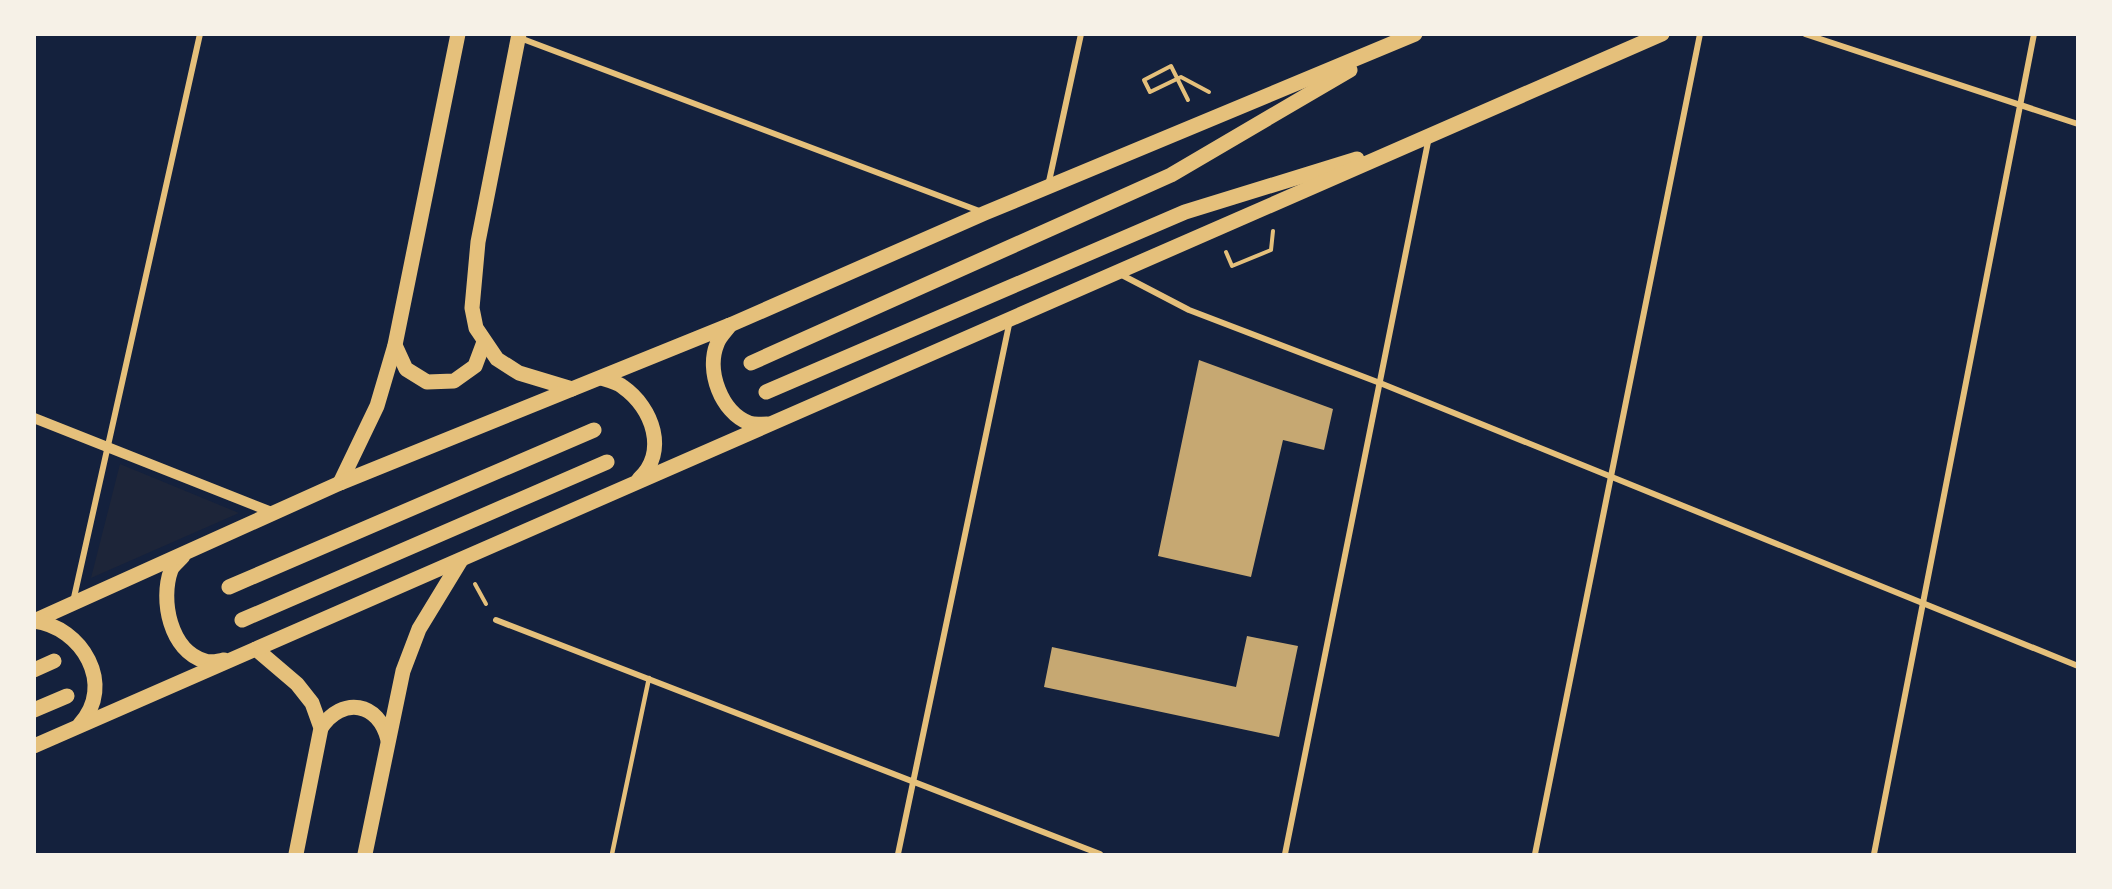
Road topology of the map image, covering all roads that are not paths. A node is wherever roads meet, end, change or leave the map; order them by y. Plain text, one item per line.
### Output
1 (200, 34) edge
2 (458, 34) edge
3 (1081, 34) edge
4 (1415, 34) edge
5 (1662, 34) edge
6 (1700, 34) edge
7 (1806, 34) edge
8 (2034, 34) edge
9 (518, 36) edge
10 (1394, 44) junction
11 (2019, 105) junction
12 (2078, 124) edge
13 (1429, 136) junction
14 (1047, 187) junction
15 (985, 213) junction
16 (1117, 273) junction
17 (1010, 319) junction
18 (730, 325) junction
19 (484, 342) junction
20 (394, 345) junction
21 (751, 363) dead end
22 (601, 378) junction
23 (1380, 383) junction
24 (572, 389) junction
25 (766, 392) dead end
26 (34, 418) edge
27 (771, 423) junction
28 (594, 430) dead end
29 (108, 448) junction
30 (606, 462) dead end
31 (1611, 476) junction
32 (340, 483) junction
33 (635, 483) junction
34 (274, 513) junction
35 (187, 552) junction
36 (461, 560) junction
37 (229, 587) dead end
38 (1922, 603) junction
39 (73, 604) junction
40 (242, 620) dead end
41 (496, 620) road end
42 (34, 621) edge
43 (256, 649) junction
44 (230, 660) junction
45 (54, 661) dead end
46 (2078, 666) edge
47 (34, 670) edge
48 (649, 678) junction
49 (67, 696) dead end
50 (34, 710) edge
51 (78, 726) junction
52 (321, 728) junction
53 (388, 740) junction
54 (34, 746) edge
55 (915, 782) junction
56 (296, 855) edge
57 (365, 855) edge
58 (612, 855) edge
59 (898, 855) edge
60 (1101, 855) edge
61 (1285, 855) edge
62 (1535, 855) edge
63 (1874, 855) edge

1 - 29 street
2 - 20 main road
3 - 14 street
4 - 10 main road
5 - 13 main road
6 - 31 street
7 - 11 street
8 - 11 street
9 - 15 street
9 - 19 main road
10 - 14 main road
10 - 21 main road
11 - 12 street
11 - 38 street
13 - 16 main road
13 - 23 street
13 - 25 main road
14 - 15 main road
15 - 18 main road
16 - 17 main road
16 - 23 street
17 - 27 main road
17 - 55 street
18 - 22 main road
18 - 27 main road
19 - 20 main road
19 - 24 main road
20 - 32 main road
22 - 24 main road
22 - 33 main road
23 - 31 street
23 - 61 street
24 - 32 main road
26 - 29 street
27 - 33 main road
28 - 37 main road
29 - 34 street
29 - 39 street
30 - 40 main road
31 - 38 street
31 - 62 street
32 - 34 main road
33 - 36 main road
34 - 35 main road
35 - 39 main road
35 - 44 main road
36 - 43 main road
36 - 53 main road
38 - 46 street
38 - 63 street
39 - 42 main road
41 - 48 street
42 - 51 main road
43 - 44 main road
43 - 52 main road
44 - 51 main road
45 - 47 main road
48 - 55 street
48 - 58 lane
49 - 50 main road
51 - 54 main road
52 - 53 main road
52 - 56 main road
53 - 57 main road
55 - 59 street
55 - 60 street

